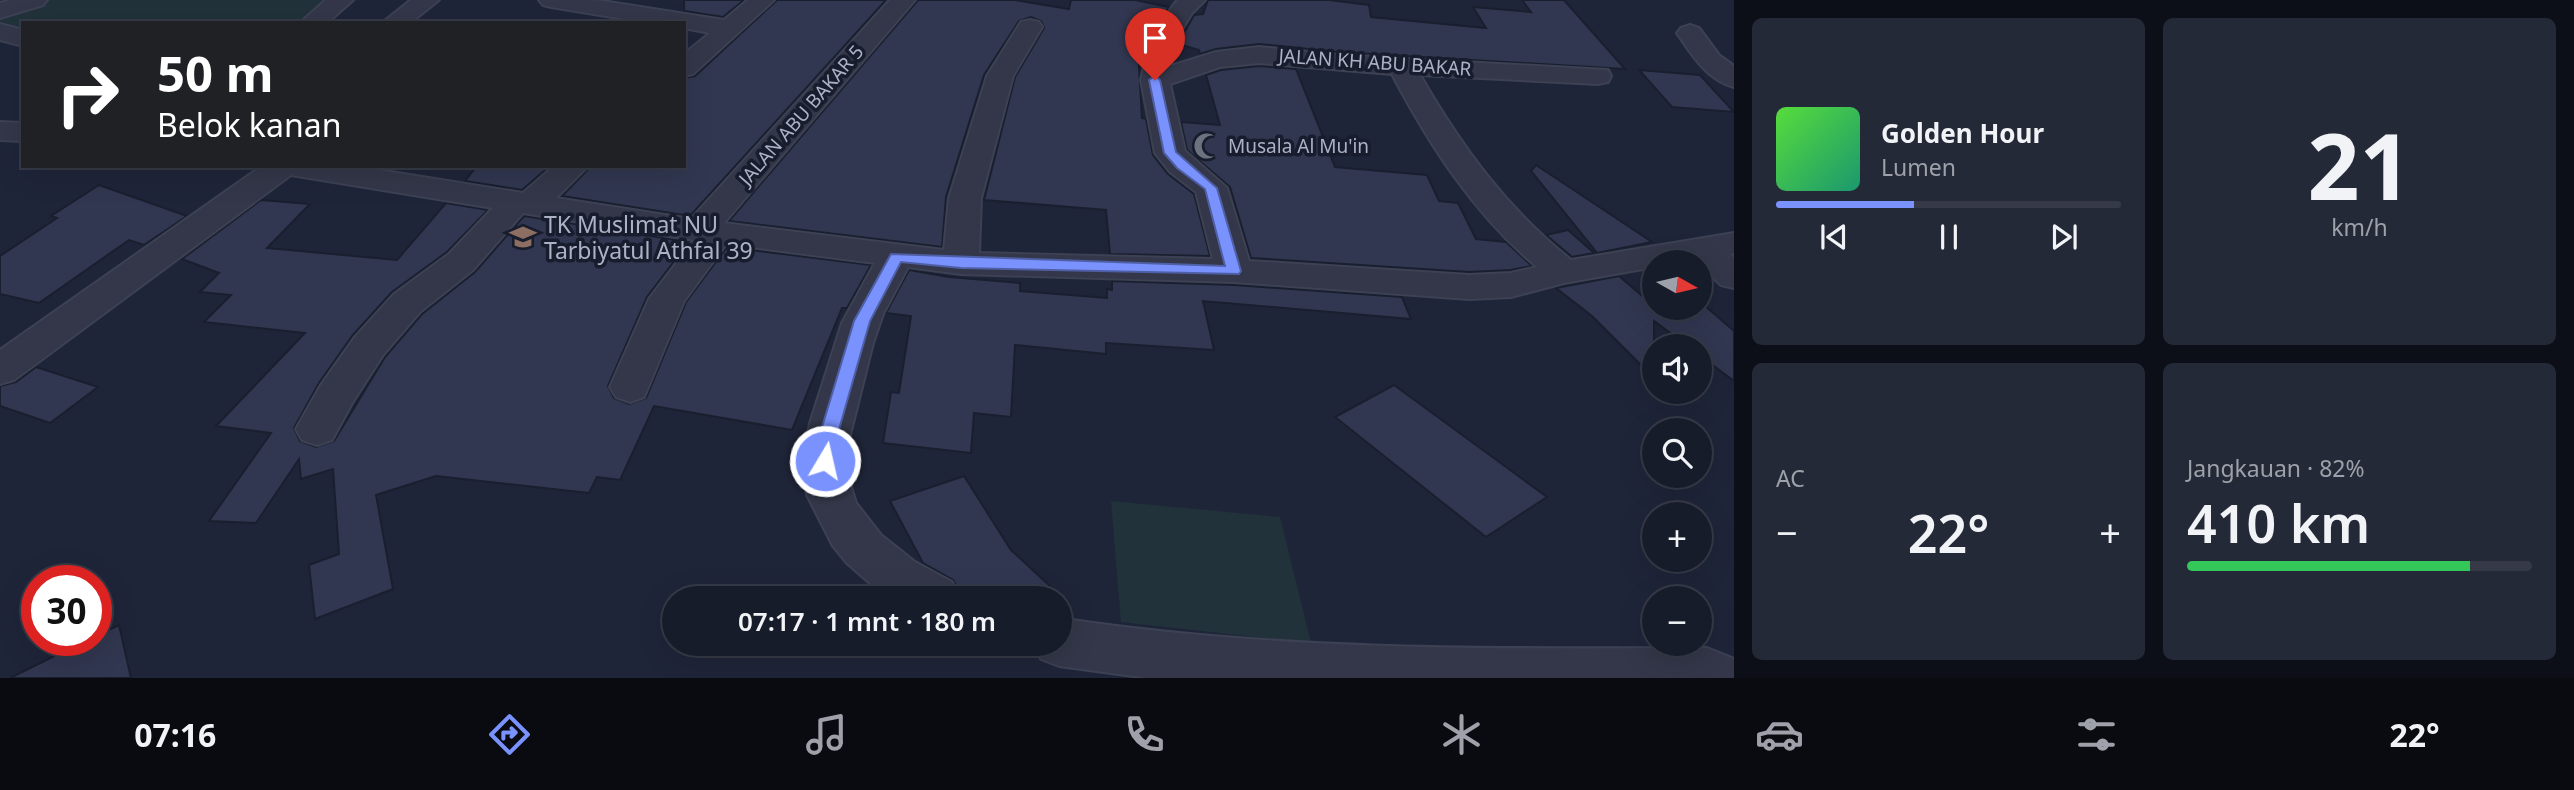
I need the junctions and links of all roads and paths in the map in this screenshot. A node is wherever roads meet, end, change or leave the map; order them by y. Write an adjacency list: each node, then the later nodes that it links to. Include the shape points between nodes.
1 (35, 0): 8 (street)
2 (341, 0): 10 (street)
3 (427, 0): 11 (street)
4 (551, 0): 9 (street)
5 (762, 0): 15 (street)
6 (903, 0): 32 (street, JALAN ABU BAKAR 5)
7 (1192, 0): 23 (street, via 1163,39)
8 (0, 10)
9 (580, 15): 12 (street)
10 (315, 21)
11 (397, 21)
12 (648, 21)
13 (686, 24): 15 (street)
14 (1030, 27): 35 (street, via 1000,76 965,198)
15 (727, 28): 19 (street)
16 (0, 32): 18 (street)
17 (1690, 33): 22 (street, via 1710,61)
18 (21, 37)
19 (686, 66)
20 (1401, 66): 21 (street, JALAN KH ABU BAKAR); 23 (street, JALAN KH ABU BAKAR, via 1259,55 1216,60); 37 (street, via 1475,187 1501,218)
21 (1598, 76)
22 (1734, 79)
23 (1155, 80): 36 (street, via 1170,153 1211,188)
24 (0, 131): 25 (street)
25 (21, 132)
26 (281, 168): 39 (street)
27 (306, 168): 30 (street)
28 (463, 168): 30 (street)
29 (570, 168): 31 (street)
30 (444, 192): 31 (street)
31 (522, 204): 32 (street); 41 (street, via 461,262 422,289 376,337)
32 (708, 232): 34 (street); 40 (street, JALAN ABU BAKAR 5, via 667,299)
33 (1718, 245): 37 (street); 38 (street)
34 (896, 257): 35 (street); 42 (street, via 862,321 850,355 825,447 825,475 836,509 863,549)
35 (961, 263): 36 (street)
36 (1234, 271): 37 (street, via 1469,287 1511,285)
37 (1563, 272)
38 (1734, 277)
39 (0, 370)
40 (630, 387)
41 (317, 429)
42 (907, 586)
43 (1072, 644): 44 (street, via 1126,654 1308,667 1515,674 1707,673)
44 (1719, 678)

